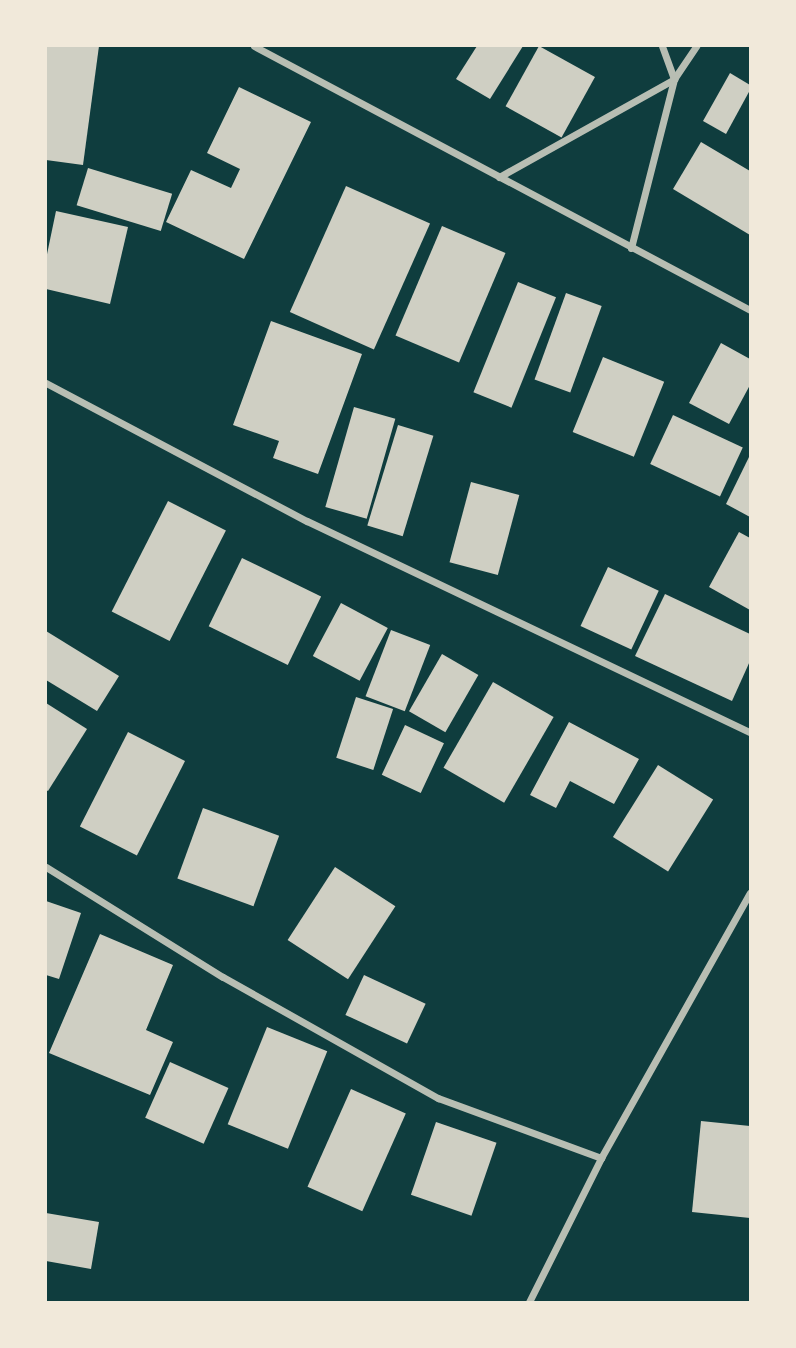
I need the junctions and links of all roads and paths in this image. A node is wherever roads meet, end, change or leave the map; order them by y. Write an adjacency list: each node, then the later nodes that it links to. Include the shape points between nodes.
1 (254, 46): 5 (street)
2 (662, 46): 4 (street)
3 (696, 46): 4 (street)
4 (674, 79): 5 (street); 6 (street)
5 (499, 177): 6 (street)
6 (631, 248): 7 (street)
7 (751, 310)
8 (46, 383): 9 (street, via 307,521)
9 (751, 733)
10 (46, 867): 12 (street, via 223,976 438,1098)
11 (751, 893): 12 (street)
12 (601, 1158): 13 (street)
13 (529, 1303)

